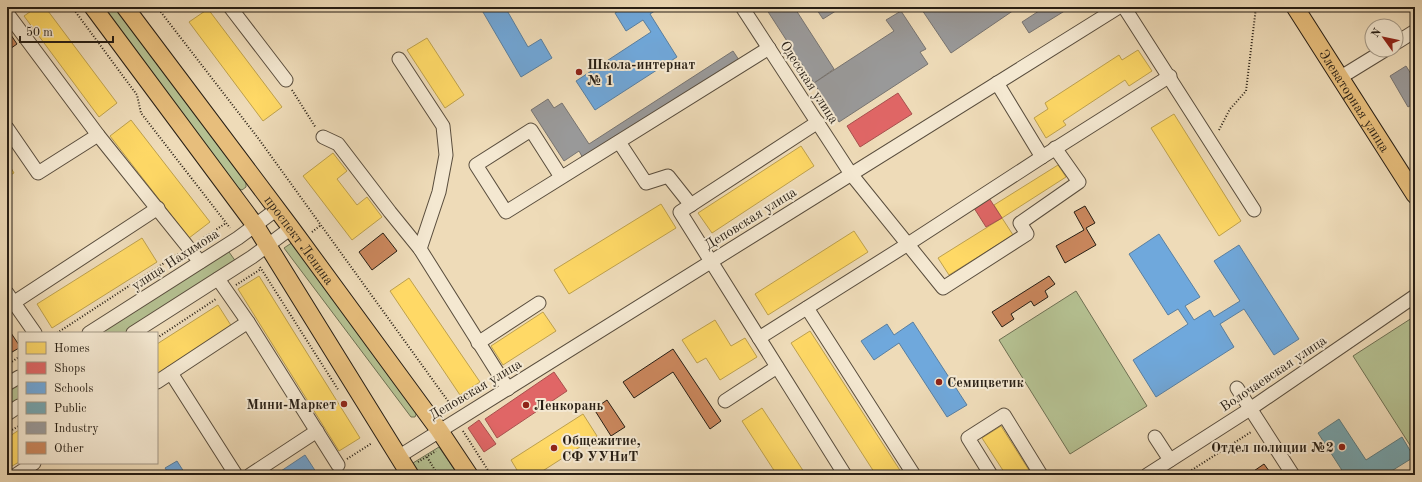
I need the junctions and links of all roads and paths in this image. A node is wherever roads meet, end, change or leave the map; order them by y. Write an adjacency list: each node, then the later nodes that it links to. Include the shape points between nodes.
1 (72, 7): 38 (path, via 136,95 142,113)
2 (93, 7): 39 (main road, проспект Ленина)
3 (125, 7): 36 (main road, проспект Ленина)
4 (157, 7): 12 (path)
5 (166, 7): 12 (path)
6 (230, 7): 21 (street)
7 (742, 7): 16 (street, Одесская улица)
8 (1119, 7): 22 (street, Деповская улица)
9 (1124, 7): 19 (street)
10 (1256, 7): 28 (path, via 1246,91 1230,108)
11 (1297, 8): 20 (main road, Элеваторная улица)
12 (160, 11): 78 (path, via 258,138 452,405)
13 (7, 13): 25 (street)
14 (1415, 31): 15 (street)
15 (1404, 38)
16 (769, 48): 23 (street, Одесская улица); 27 (street)
17 (1372, 58): 20 (street)
18 (399, 59): 45 (street, via 444,126 446,155 439,192)
19 (1170, 76): 28 (street); 29 (street)
20 (1341, 77): 33 (main road, Элеваторная улица)
21 (286, 80): 26 (path)
22 (997, 83): 30 (street); 31 (street, Деповская улица)
23 (818, 122): 31 (street, Одесская улица); 34 (street)
24 (7, 128): 25 (street, via 38,173)
25 (98, 135): 35 (street)
26 (322, 137): 45 (street, via 338,144)
27 (619, 142): 32 (street); 34 (street, via 646,184 668,176)
28 (1212, 144): 37 (street)
29 (1055, 148): 30 (street); 42 (street, Одесская улица, via 1079,182 1020,223 1027,234 1021,238 943,288)
30 (1042, 157): 42 (street)
31 (852, 174): 42 (street, Одесская улица); 47 (street, Деповская улица)
32 (561, 177): 32 (street, via 506,212 476,166 531,130)
33 (1415, 195)
34 (690, 205): 47 (street, via 680,212)
35 (158, 208): 44 (street); 53 (street)
36 (277, 209): 39 (street, улица Нахимова); 40 (main road, проспект Ленина)
37 (1254, 210)
38 (226, 223): 41 (path); 44 (path)
39 (255, 225): 43 (main road, проспект Ленина); 46 (street, улица Нахимова)
40 (292, 228): 43 (street); 81 (main road, проспект Ленина)
41 (234, 233)
42 (908, 244): 55 (street)
43 (268, 245): 50 (street); 87 (main road, проспект Ленина)
44 (189, 247): 46 (street); 58 (path)
45 (420, 248): 63 (street)
46 (200, 262): 59 (street, улица Нахимова)
47 (710, 262): 62 (street); 71 (street, Деповская улица)
48 (258, 265): 49 (path)
49 (261, 269): 51 (path); 73 (path)
50 (218, 279): 51 (street); 60 (street)
51 (227, 292): 56 (street); 61 (path)
52 (1415, 296): 76 (street, Волочаевская улица)
53 (9, 301): 57 (street)
54 (539, 303): 63 (street)
55 (807, 308): 62 (street); 101 (street)
56 (248, 322): 67 (street); 82 (street)
57 (34, 332)
58 (59, 332)
59 (91, 332)
60 (136, 332)
61 (158, 337)
62 (759, 338): 66 (street)
63 (478, 343): 71 (street)
64 (18, 358): 65 (path)
65 (7, 365)
66 (777, 368): 74 (street); 100 (street)
67 (171, 373): 69 (street); 95 (street)
68 (18, 378): 70 (street)
69 (158, 381)
70 (7, 384)
71 (508, 388): 78 (street, Деповская улица)
72 (1237, 388): 76 (street)
73 (343, 396)
74 (726, 401)
75 (18, 407): 77 (street)
76 (1250, 409): 79 (street); 89 (street, Волочаевская улица)
77 (7, 414)
78 (458, 419): 81 (street, Деповская улица); 99 (path)
79 (1261, 426): 104 (path); 105 (street)
80 (18, 427): 83 (path)
81 (440, 430): 87 (street, Деповская улица); 98 (main road, проспект Ленина)
82 (317, 432): 91 (street); 96 (street)
83 (7, 433)
84 (368, 436): 91 (path, via 372,443)
85 (1155, 437): 89 (street)
86 (438, 450): 88 (path)
87 (398, 457): 92 (main road, проспект Ленина)
88 (427, 457): 92 (path); 97 (path)
89 (1170, 460): 93 (street, Волочаевская улица)
90 (32, 464): 94 (street)
91 (338, 465)
92 (412, 470)
93 (1151, 474)
94 (16, 475)
95 (236, 475)
96 (250, 475)
97 (438, 475)
98 (469, 475)
99 (491, 475)
100 (845, 475)
101 (914, 475)
102 (991, 475): 103 (street, via 968,438 1004,415)
103 (1042, 475)
104 (1184, 475)
105 (1293, 475)

